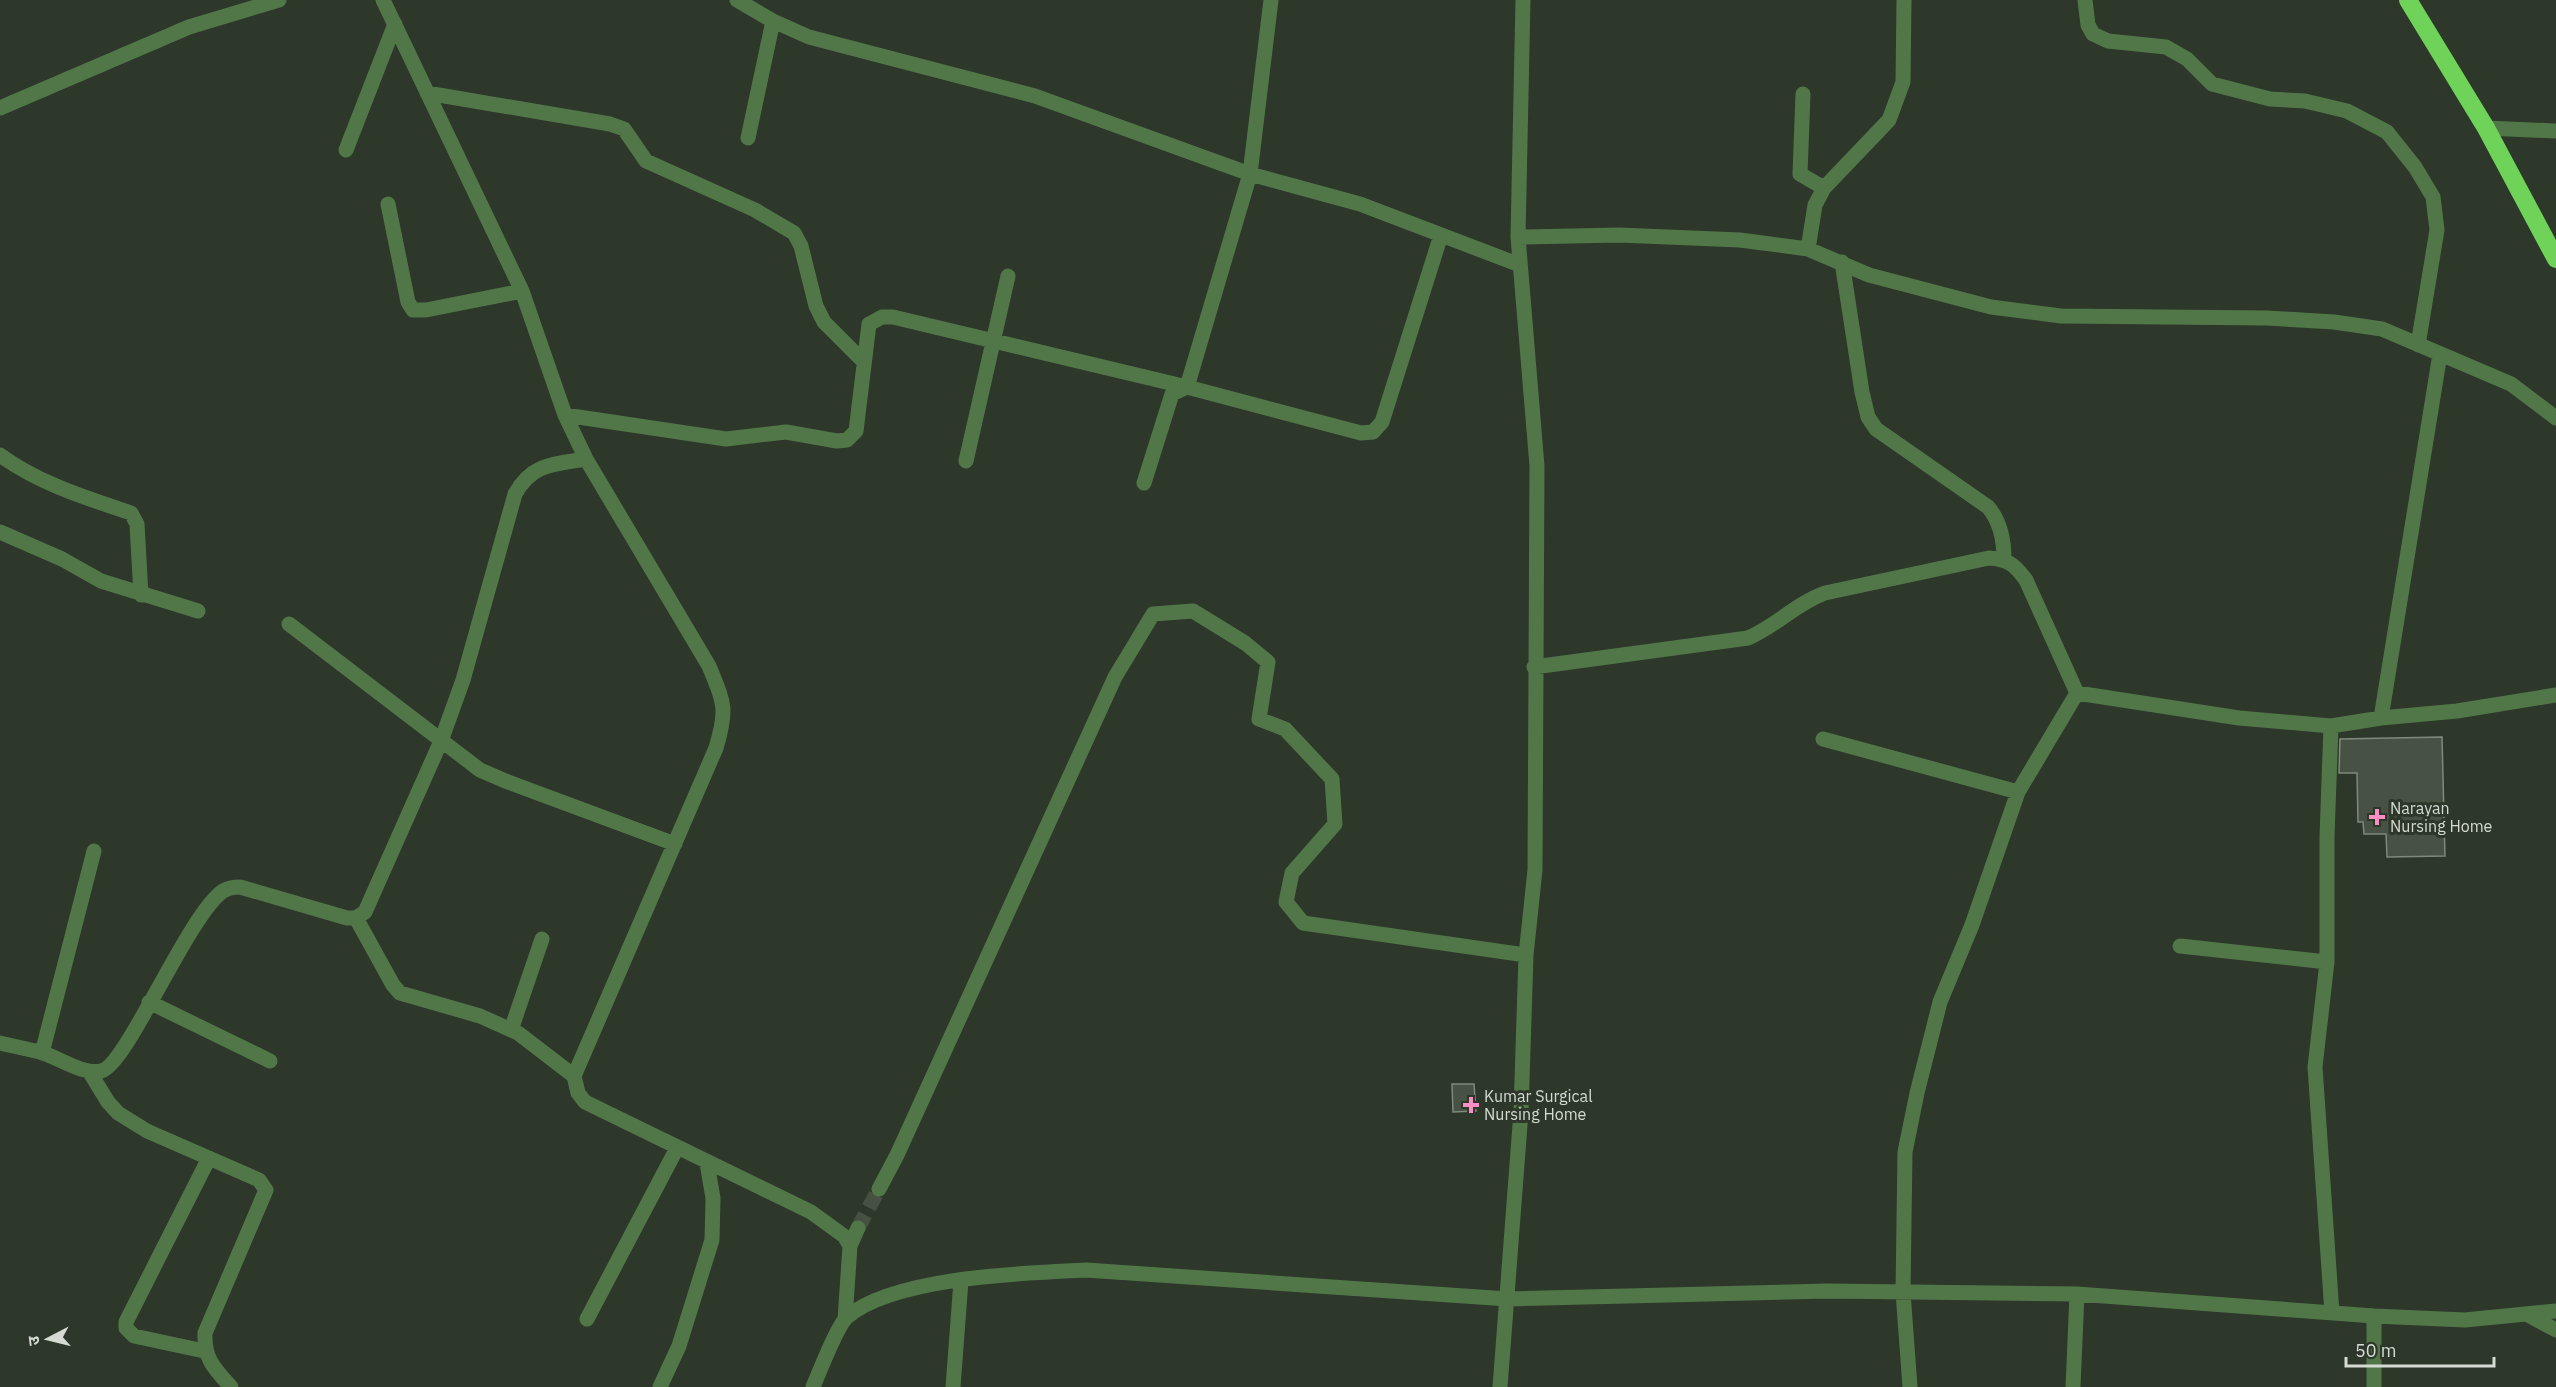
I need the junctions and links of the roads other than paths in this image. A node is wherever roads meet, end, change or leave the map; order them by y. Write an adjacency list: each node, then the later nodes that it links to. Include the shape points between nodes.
1 (279, 0): 13 (street, via 189,27)
2 (383, 0): 10 (street)
3 (737, 0): 9 (street)
4 (1271, 0): 18 (street)
5 (1523, 0): 22 (street)
6 (1904, 0): 19 (street, via 1903,82 1889,120)
7 (2085, 0): 30 (street, via 2088,25 2093,33 2108,41 2166,47 2187,59 2212,84 2270,99 2305,101 2347,111 2387,132 2433,198 2437,230)
8 (2408, 0): 14 (highway)
9 (773, 21): 16 (street); 18 (street, via 809,37 1035,96)
10 (395, 24): 11 (street); 17 (street)
11 (427, 93): 28 (street); 32 (street, via 624,129 646,160 755,210 794,233 824,322)
12 (1803, 94): 19 (street, via 1800,174)
13 (0, 108)
14 (2486, 128): 15 (street); 24 (highway)
15 (2556, 131)
16 (748, 138)
17 (346, 150)
18 (1250, 174): 21 (street, via 1360,204); 33 (street)
19 (1824, 188): 23 (street, via 1815,206)
20 (388, 204): 28 (street, via 408,302 413,310)
21 (1441, 235): 26 (street); 33 (street, via 1382,422 1373,432 1360,433)
22 (1518, 237): 23 (street, via 1619,235 1740,240); 26 (street)
23 (1808, 249): 25 (street)
24 (2556, 259)
25 (1842, 262): 30 (street, via 1869,275 1990,307 2061,316 2334,322 2382,329); 41 (street, via 1868,417 1876,429 1988,507 2004,541)
26 (1520, 266): 45 (street, via 1537,466)
27 (1008, 276): 29 (street)
28 (522, 291): 34 (street)
29 (993, 341): 32 (street, via 882,317 869,324); 33 (street); 38 (street)
30 (2418, 345): 31 (street)
31 (2440, 354): 35 (street, via 2511,384); 48 (street)
32 (864, 362): 34 (street, via 856,431 847,440 786,432 726,439)
33 (1187, 387): 39 (street, via 1172,394)
34 (565, 415): 37 (street)
35 (2556, 418)
36 (0, 454): 42 (street, via 78,495 131,513 137,524)
37 (586, 459): 51 (street, via 533,471 515,494 463,680); 53 (street, via 709,666 724,702 716,748)
38 (966, 461)
39 (1144, 483)
40 (0, 532): 42 (street, via 101,581)
41 (2004, 559): 45 (street, via 1989,558 1826,593 1810,598 1766,630 1748,638); 46 (street, via 2017,566 2026,580)
42 (141, 595): 43 (street)
43 (198, 611)
44 (289, 624): 51 (street)
45 (1534, 667): 58 (street, via 1535,870)
46 (2076, 693): 49 (street, via 2239,718); 52 (street)
47 (2556, 696): 48 (street)
48 (2381, 718): 49 (street)
49 (2331, 726): 59 (street)
50 (1823, 739): 52 (street)
51 (441, 741): 53 (street, via 480,770); 55 (street, via 365,912)
52 (2018, 792): 74 (street, via 1972,925 1940,1002 1917,1093 1905,1152)
53 (675, 844): 66 (street)
54 (94, 851): 63 (street)
55 (356, 918): 60 (street, via 240,887 222,892 203,915); 61 (street, via 400,993 480,1016)
56 (542, 939): 61 (street)
57 (2180, 946): 59 (street)
58 (1526, 955): 70 (street, via 1303,922 1286,902 1292,873 1335,824 1332,779 1285,729 1259,719 1268,662 1194,611 1153,614 1115,677); 76 (street, via 1521,1112)
59 (2327, 962): 78 (street, via 2315,1067)
60 (149, 1002): 64 (street); 65 (street, via 110,1068)
61 (511, 1030): 66 (street)
62 (0, 1043): 63 (street)
63 (42, 1053): 65 (street)
64 (270, 1061)
65 (89, 1071): 68 (street, via 118,1113 147,1131)
66 (574, 1076): 67 (street, via 585,1102)
67 (676, 1148): 69 (street); 81 (street)
68 (209, 1158): 84 (street, via 259,1180 266,1190 210,1317); 84 (street, via 126,1322 134,1336)
69 (707, 1162): 72 (street, via 811,1212 844,1236); 86 (street, via 713,1198 712,1240 679,1346)
70 (879, 1189)
71 (858, 1228): 72 (street)
72 (850, 1246): 82 (street)
73 (961, 1281): 76 (street, via 1086,1270); 82 (street, via 913,1287 868,1303); 88 (street)
74 (1903, 1292): 75 (street); 76 (street); 90 (street)
75 (2077, 1293): 78 (street); 91 (street)
76 (1508, 1299): 89 (street)
77 (2556, 1311): 79 (street)
78 (2332, 1313): 80 (street)
79 (2528, 1315): 80 (street, via 2465,1320); 83 (street)
80 (2373, 1316): 92 (street)
81 (587, 1319)
82 (845, 1319): 87 (street)
83 (2556, 1330)
84 (204, 1351): 85 (street)
85 (231, 1387)
86 (660, 1387)
87 (813, 1387)
88 (953, 1387)
89 (1500, 1387)
90 (1910, 1387)
91 (2073, 1387)
92 (2374, 1387)

